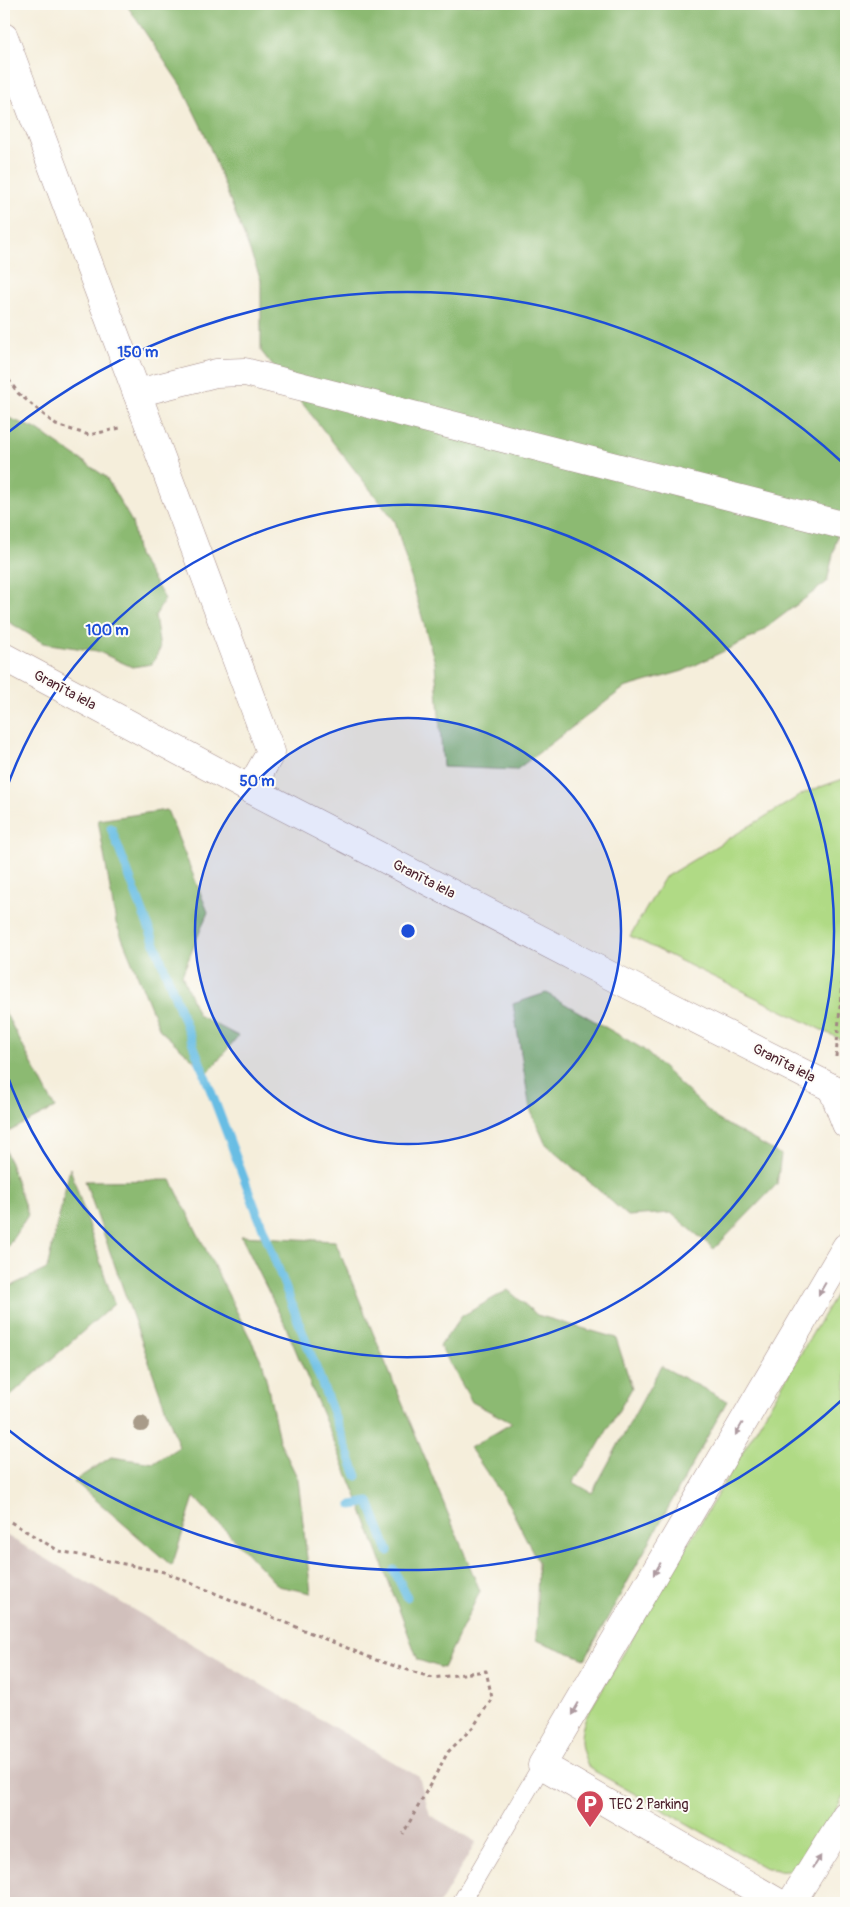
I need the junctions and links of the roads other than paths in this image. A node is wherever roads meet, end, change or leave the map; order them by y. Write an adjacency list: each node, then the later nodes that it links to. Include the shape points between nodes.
1 (4, 37): 2 (street)
2 (137, 393): 3 (street, via 216,373 245,372); 5 (street, via 271,752)
3 (846, 526)
4 (4, 657): 5 (street, Granīta iela)
5 (250, 788): 6 (street, Granīta iela)
6 (839, 1092): 7 (street)
7 (846, 1124)
8 (846, 1247): 9 (street, one-way to 9)
9 (542, 1765): 11 (lane); 12 (street)
10 (846, 1815): 13 (street, one-way to 10)
11 (461, 1903)
12 (779, 1903)
13 (791, 1903)

